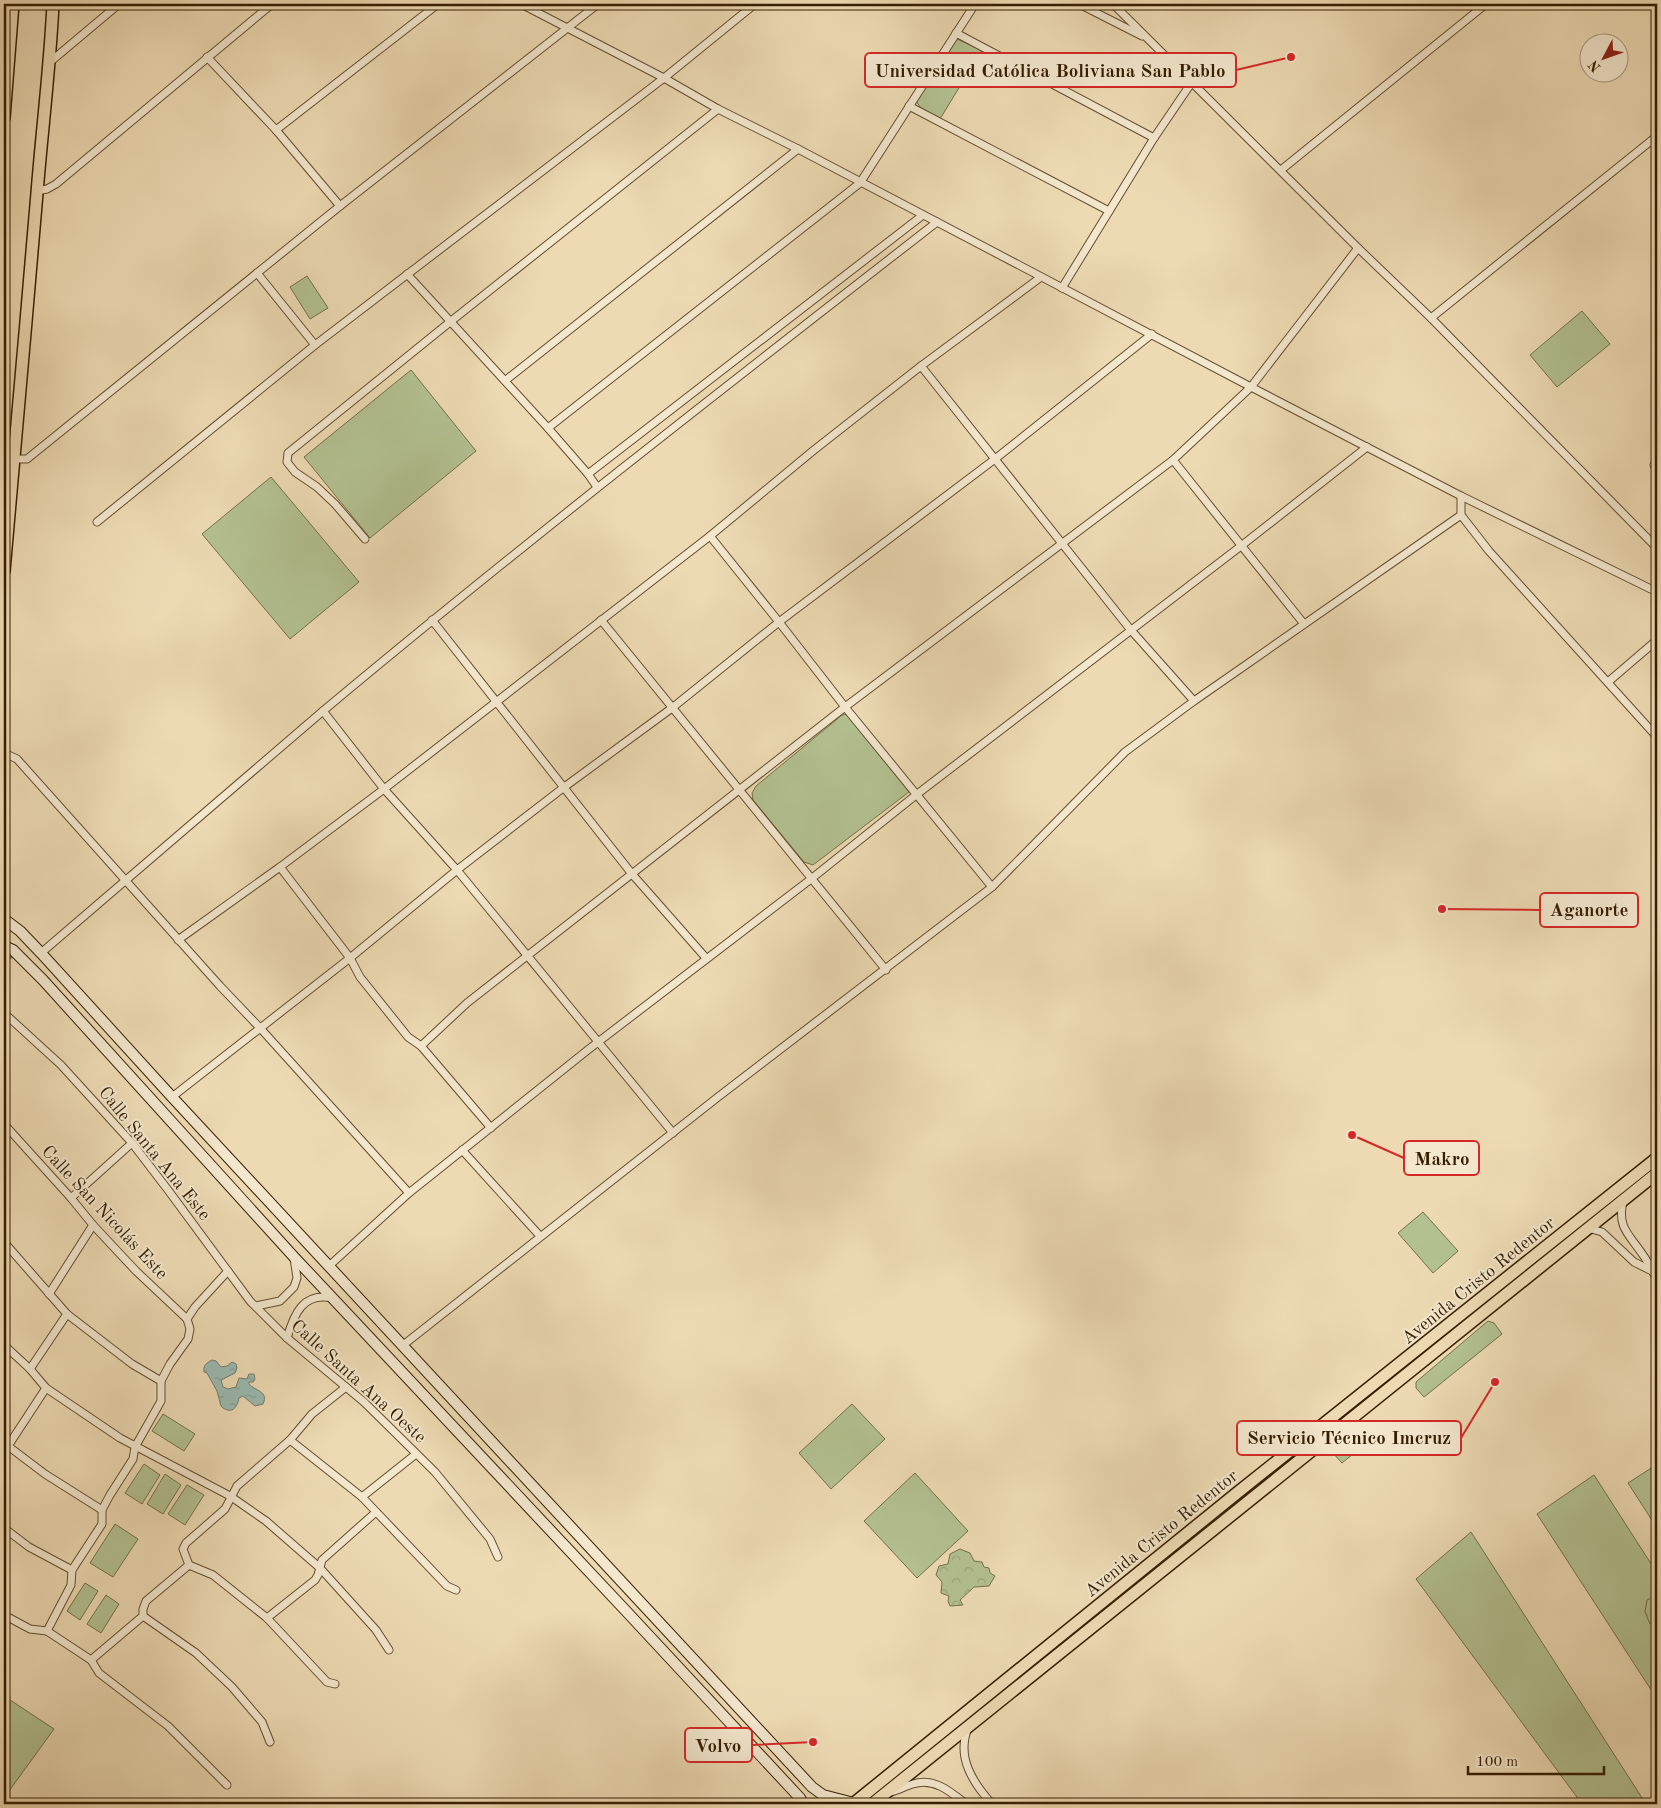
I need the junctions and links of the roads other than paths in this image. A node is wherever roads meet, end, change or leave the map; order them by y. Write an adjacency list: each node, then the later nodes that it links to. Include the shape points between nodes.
1 (13, 4): 22 (main road)
2 (53, 4): 17 (main road)
3 (119, 4): 17 (street)
4 (272, 4): 16 (street)
5 (438, 4): 23 (street)
6 (521, 4): 13 (street)
7 (598, 4): 13 (street)
8 (756, 4): 18 (street)
9 (975, 4): 14 (street)
10 (1079, 4): 15 (street)
11 (1113, 4): 15 (street)
12 (1486, 4): 27 (street)
13 (567, 28): 18 (street); 30 (street)
14 (956, 33): 20 (street); 25 (street)
15 (1149, 39): 19 (street)
16 (207, 57): 23 (street); 29 (street, via 56,184)
17 (50, 62): 29 (main road)
18 (664, 78): 21 (street); 36 (street)
19 (1192, 82): 25 (street); 27 (street)
20 (909, 106): 28 (street); 31 (street)
21 (718, 109): 26 (street); 40 (street)
22 (4, 118)
23 (276, 130): 30 (street)
24 (1657, 136): 39 (street)
25 (1154, 138): 31 (street)
26 (798, 149): 28 (street); 44 (street)
27 (1281, 170): 34 (street)
28 (860, 183): 32 (street); 46 (street)
29 (37, 191): 48 (main road)
30 (340, 206): 35 (street)
31 (1109, 211): 38 (street)
32 (923, 214): 33 (street); 51 (street)
33 (937, 222): 37 (street); 52 (street)
34 (1358, 248): 39 (street); 45 (street)
35 (257, 273): 42 (street); 48 (street, via 27,459)
36 (407, 274): 40 (street); 42 (street)
37 (1041, 277): 38 (street); 43 (street)
38 (1062, 288): 41 (street)
39 (1431, 318): 60 (street)
40 (450, 322): 44 (street); 57 (street, via 288,453 287,462 295,472 335,504)
41 (1152, 334): 45 (street); 49 (street)
42 (315, 344): 55 (street)
43 (921, 366): 49 (street); 56 (street)
44 (506, 380): 46 (street)
45 (1251, 387): 47 (street); 50 (street)
46 (548, 428): 51 (street)
47 (1367, 447): 53 (street); 59 (street)
48 (14, 459): 61 (main road)
49 (995, 459): 58 (street); 65 (street)
50 (1173, 460): 58 (street); 59 (street)
51 (588, 474): 52 (street)
52 (597, 487): 63 (street)
53 (1462, 496): 54 (street); 62 (street)
54 (1462, 515): 66 (street); 69 (street, via 1489,551)
55 (97, 522)
56 (710, 536): 64 (street); 65 (street)
57 (365, 539)
58 (1063, 544): 67 (street); 72 (street)
59 (1240, 546): 66 (street); 67 (street)
60 (1657, 548)
61 (4, 571)
62 (1657, 592)
63 (432, 620): 70 (street); 74 (street)
64 (601, 620): 70 (street); 73 (street)
65 (779, 622): 72 (street); 73 (street)
66 (1304, 624): 71 (street)
67 (1130, 630): 71 (street); 80 (street)
68 (1657, 640): 69 (street)
69 (1608, 682): 75 (street)
70 (497, 702): 77 (street); 78 (street)
71 (1194, 702): 86 (street, via 1125,752)
72 (845, 707): 79 (street); 80 (street)
73 (672, 708): 77 (street); 79 (street)
74 (322, 711): 78 (street); 85 (street)
75 (1657, 737)
76 (4, 753): 85 (street, via 17,759)
77 (563, 788): 82 (street); 83 (street)
78 (384, 789): 81 (street); 82 (street)
79 (740, 790): 83 (street); 84 (street)
80 (916, 795): 84 (street); 86 (street)
81 (280, 868): 88 (street); 92 (street)
82 (457, 870): 91 (street); 92 (street)
83 (632, 874): 91 (street); 93 (street)
84 (810, 879): 93 (street); 94 (street)
85 (125, 880): 88 (street); 90 (street)
86 (992, 887): 94 (street)
87 (4, 919): 90 (main road)
88 (178, 940): 96 (street)
89 (4, 946): 111 (main road, via 43,980)
90 (41, 953): 99 (main road)
91 (527, 955): 97 (street); 98 (street, via 467,1003)
92 (350, 958): 96 (street); 98 (street, via 360,977 408,1037)
93 (706, 958): 97 (street)
94 (886, 970): 102 (street)
95 (4, 1013): 103 (street, Calle Santa Ana Este, via 62,1065)
96 (261, 1029): 99 (street); 107 (street)
97 (597, 1042): 101 (street); 102 (street)
98 (421, 1046): 101 (street)
99 (172, 1097): 110 (main road)
100 (4, 1124): 108 (street, Calle San Nicolás Este)
101 (491, 1128): 104 (street)
102 (673, 1133): 114 (street)
103 (132, 1144): 108 (street); 119 (street, Calle Santa Ana Este)
104 (462, 1150): 107 (street); 114 (street)
105 (1657, 1158): 165 (main road, Avenida Cristo Redentor)
106 (1657, 1173): 109 (main road, Avenida Cristo Redentor)
107 (409, 1193): 117 (street)
108 (71, 1198): 112 (street, Calle San Nicolás Este)
109 (1624, 1200): 113 (main road, Avenida Cristo Redentor); 118 (street, via 1620,1217 1622,1225)
110 (268, 1201): 111 (main road); 117 (main road)
111 (254, 1212): 116 (main road)
112 (93, 1225): 121 (street); 125 (street, Calle San Nicolás Este)
113 (1587, 1228): 118 (street, via 1602,1232 1634,1262); 159 (main road, Avenida Cristo Redentor)
114 (540, 1236): 130 (street)
115 (4, 1242): 121 (street)
116 (294, 1257): 122 (main road); 123 (street, via 297,1278 294,1287 280,1301)
117 (329, 1266): 127 (main road)
118 (1651, 1270): 120 (street)
119 (228, 1271): 123 (street, Calle Santa Ana Este); 125 (street, via 194,1307)
120 (1657, 1280)
121 (49, 1294): 124 (street)
122 (332, 1298): 128 (street, via 321,1296 302,1305 292,1320); 131 (main road)
123 (256, 1306): 126 (street, Calle Santa Ana Este)
124 (67, 1314): 132 (street); 133 (street, via 132,1364)
125 (188, 1319): 133 (street, via 188,1339)
126 (272, 1322): 128 (street, Calle Santa Ana Oeste)
127 (392, 1335): 130 (main road); 131 (main road)
128 (287, 1338): 134 (street, Calle Santa Ana Oeste)
129 (4, 1345): 132 (street)
130 (402, 1346): 145 (main road)
131 (378, 1347): 146 (main road)
132 (30, 1369): 135 (street)
133 (161, 1381): 138 (street, via 161,1401)
134 (346, 1387): 136 (street, via 312,1414); 139 (street, Calle Santa Ana Oeste)
135 (46, 1388): 137 (street); 138 (street)
136 (290, 1440): 140 (street, via 236,1486); 141 (street)
137 (6, 1445): 142 (street)
138 (135, 1447): 140 (street); 142 (street, via 133,1459)
139 (416, 1454): 141 (street); 147 (street, Calle Santa Ana Oeste, via 435,1472 490,1539)
140 (230, 1496): 148 (street, via 225,1509 186,1543 183,1549); 149 (street, via 266,1521)
141 (362, 1497): 143 (street)
142 (102, 1510): 150 (street, via 100,1528)
143 (376, 1512): 149 (street, via 322,1560); 151 (street, via 447,1586)
144 (4, 1528): 150 (street, via 29,1547)
145 (574, 1532): 146 (main road); 162 (main road)
146 (563, 1544): 164 (main road)
147 (498, 1557)
148 (189, 1565): 153 (street, via 146,1601); 154 (street, via 213,1575)
149 (320, 1568): 154 (street, via 315,1580); 156 (street, via 376,1630)
150 (72, 1570): 155 (street, via 72,1585)
151 (456, 1590)
152 (4, 1615): 155 (street, via 30,1629)
153 (143, 1616): 157 (street); 160 (street, via 196,1653 232,1687 262,1722)
154 (267, 1618): 158 (street, via 326,1682)
155 (46, 1631): 157 (street)
156 (389, 1650)
157 (91, 1660): 161 (street, via 99,1674 168,1726)
158 (335, 1684)
159 (970, 1725): 163 (main road, Avenida Cristo Redentor); 168 (street, via 964,1747 968,1770 978,1789)
160 (270, 1742)
161 (226, 1785)
162 (812, 1787): 164 (main road); 165 (main road)
163 (886, 1794): 166 (main road, Avenida Cristo Redentor); 167 (street, via 915,1783 929,1783 952,1792)
164 (802, 1801)
165 (853, 1804)
166 (872, 1804)
167 (966, 1804)
168 (992, 1804)

